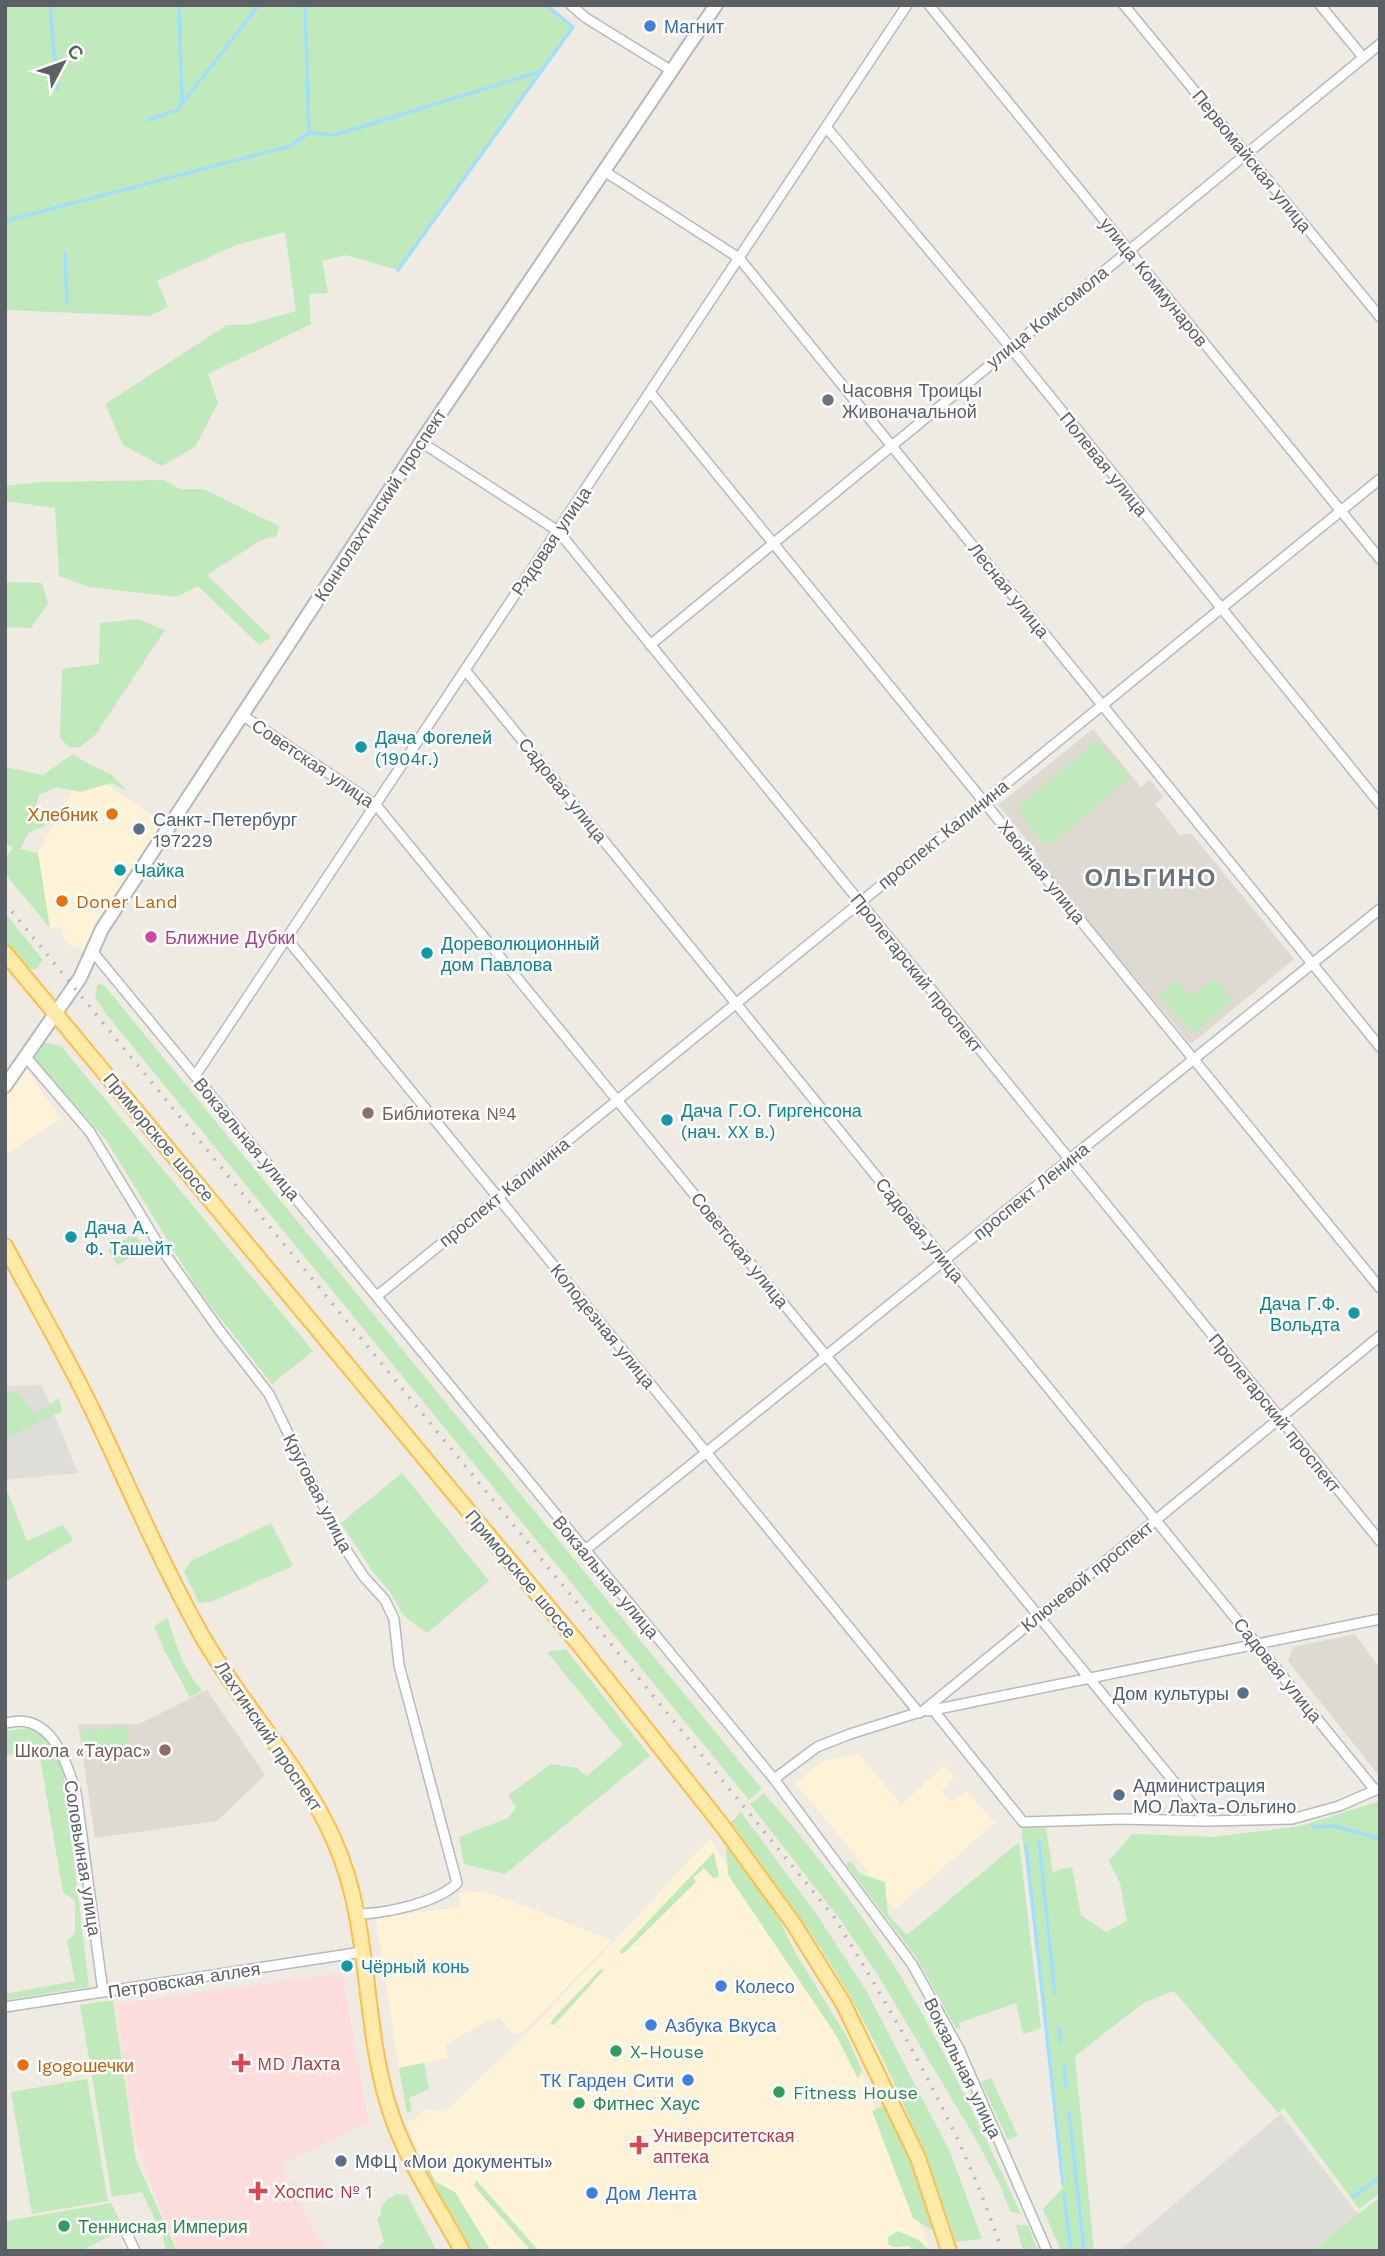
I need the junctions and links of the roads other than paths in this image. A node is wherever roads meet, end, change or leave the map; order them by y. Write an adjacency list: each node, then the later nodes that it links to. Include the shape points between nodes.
1 (571, 5): 9 (street)
2 (716, 5): 9 (main road, Коннолахтинский проспект)
3 (907, 5): 10 (street, Рядовая улица)
4 (929, 5): 13 (street, улица Коммунаров)
5 (1124, 5): 11 (street, Первомайская улица)
6 (1320, 5): 8 (street)
7 (1380, 44): 8 (street, улица Комсомола)
8 (1363, 57): 11 (street, улица Комсомола)
9 (672, 71): 12 (main road, Коннолахтинский проспект)
10 (826, 127): 14 (street, Рядовая улица); 16 (street, Полевая улица)
11 (1246, 154): 13 (street, улица Комсомола); 15 (street, Первомайская улица)
12 (604, 171): 14 (street, Лесная улица); 18 (main road, Коннолахтинский проспект)
13 (1129, 251): 16 (street, улица Комсомола); 21 (street, улица Коммунаров)
14 (739, 258): 17 (street, Рядовая улица); 19 (street, Лесная улица)
15 (1380, 317)
16 (1011, 348): 19 (street, улица Комсомола); 25 (street, Полевая улица)
17 (650, 392): 22 (street, Рядовая улица); 23 (street, Хвойная улица)
18 (421, 442): 22 (street, Пролетарский проспект); 29 (main road, Коннолахтинский проспект)
19 (891, 446): 23 (street, улица Комсомола); 28 (street, Лесная улица)
20 (1380, 479): 21 (street, проспект Калинина)
21 (1340, 510): 24 (street, улица Коммунаров); 25 (street, проспект Калинина)
22 (558, 531): 26 (street, Пролетарский проспект); 27 (street, Рядовая улица)
23 (774, 543): 26 (street, улица Комсомола); 30 (street, Хвойная улица)
24 (1380, 559)
25 (1220, 609): 28 (street, проспект Калинина); 31 (street, Полевая улица)
26 (650, 645): 33 (street, Пролетарский проспект)
27 (465, 670): 32 (street, Рядовая улица); 39 (street, Садовая улица)
28 (1102, 705): 30 (street, проспект Калинина); 38 (street, Лесная улица)
29 (242, 715): 32 (street, Советская улица); 36 (main road, Коннолахтинский проспект)
30 (984, 801): 33 (street, проспект Калинина); 43 (street, Хвойная улица)
31 (1380, 804)
32 (376, 805): 35 (street, Рядовая улица); 46 (street, Советская улица)
33 (860, 902): 39 (street, проспект Калинина); 47 (street, Пролетарский проспект)
34 (1380, 909): 38 (street, проспект Ленина)
35 (287, 939): 44 (street, Рядовая улица); 48 (street, Колодезная улица)
36 (92, 951): 40 (main road, Коннолахтинский проспект); 44 (street, Вокзальная улица)
37 (5, 953): 40 (main road, Приморское шоссе)
38 (1312, 964): 41 (street, Лесная улица); 43 (street, проспект Ленина)
39 (736, 1003): 46 (street, проспект Калинина); 50 (street, Садовая улица)
40 (56, 1012): 42 (main road, Коннолахтинский проспект); 76 (main road, Приморское шоссе, via 600,1670 793,1923 843,2003 889,2095 918,2158)
41 (1380, 1047)
42 (26, 1057): 45 (main road, Коннолахтинский проспект); 69 (street, Круговая улица, via 90,1132 165,1254 268,1394 341,1542 394,1619 399,1665 457,1883 448,1892 391,1911)
43 (1194, 1059): 47 (street, проспект Ленина); 51 (street, Хвойная улица)
44 (195, 1076): 52 (street, Вокзальная улица)
45 (5, 1086)
46 (617, 1100): 48 (street, проспект Калинина); 54 (street, Советская улица)
47 (1069, 1160): 50 (street, проспект Ленина); 55 (street, Пролетарский проспект)
48 (498, 1197): 52 (street, проспект Калинина); 56 (street, Колодезная улица)
49 (5, 1246): 69 (main road, Лахтинский проспект, via 203,1636 319,1809 345,1868)
50 (945, 1260): 54 (street, проспект Ленина); 57 (street, Садовая улица)
51 (1380, 1287)
52 (377, 1296): 59 (street, Вокзальная улица)
53 (1380, 1336): 55 (street, Ключевой проспект)
54 (826, 1356): 56 (street, проспект Ленина); 60 (street, Советская улица)
55 (1280, 1418): 57 (street, Ключевой проспект); 58 (street, Пролетарский проспект)
56 (706, 1452): 59 (street, проспект Ленина); 64 (street, Колодезная улица)
57 (1156, 1520): 60 (street, Ключевой проспект); 62 (street, Садовая улица)
58 (1380, 1541)
59 (584, 1551): 66 (street, Вокзальная улица)
60 (1039, 1616): 63 (street, Советская улица); 64 (street, Ключевой проспект)
61 (1380, 1619): 62 (street)
62 (1257, 1645): 63 (street); 67 (street, Садовая улица)
63 (1089, 1678): 64 (street); 68 (street, Советская улица)
64 (926, 1710): 66 (street, Ключевой проспект, via 817,1747); 68 (street, Колодезная улица, via 1023,1822)
65 (5, 1723): 71 (street, Соловьиная улица, via 37,1724 51,1737 68,1767 76,1793)
66 (774, 1779): 77 (street, Вокзальная улица, via 912,1964 959,2049)
67 (1378, 1790): 68 (street, via 1292,1819)
68 (1206, 1821)
69 (356, 1914): 70 (main road, Лахтинский проспект)
70 (362, 1952): 71 (street, Петровская аллея); 75 (main road, Лахтинский проспект, via 390,2111 405,2148)
71 (103, 1992): 72 (street, Петровская аллея)
72 (5, 2007)
73 (127, 2234): 74 (street)
74 (135, 2251)
75 (462, 2251)
76 (949, 2251)
77 (1047, 2251)

